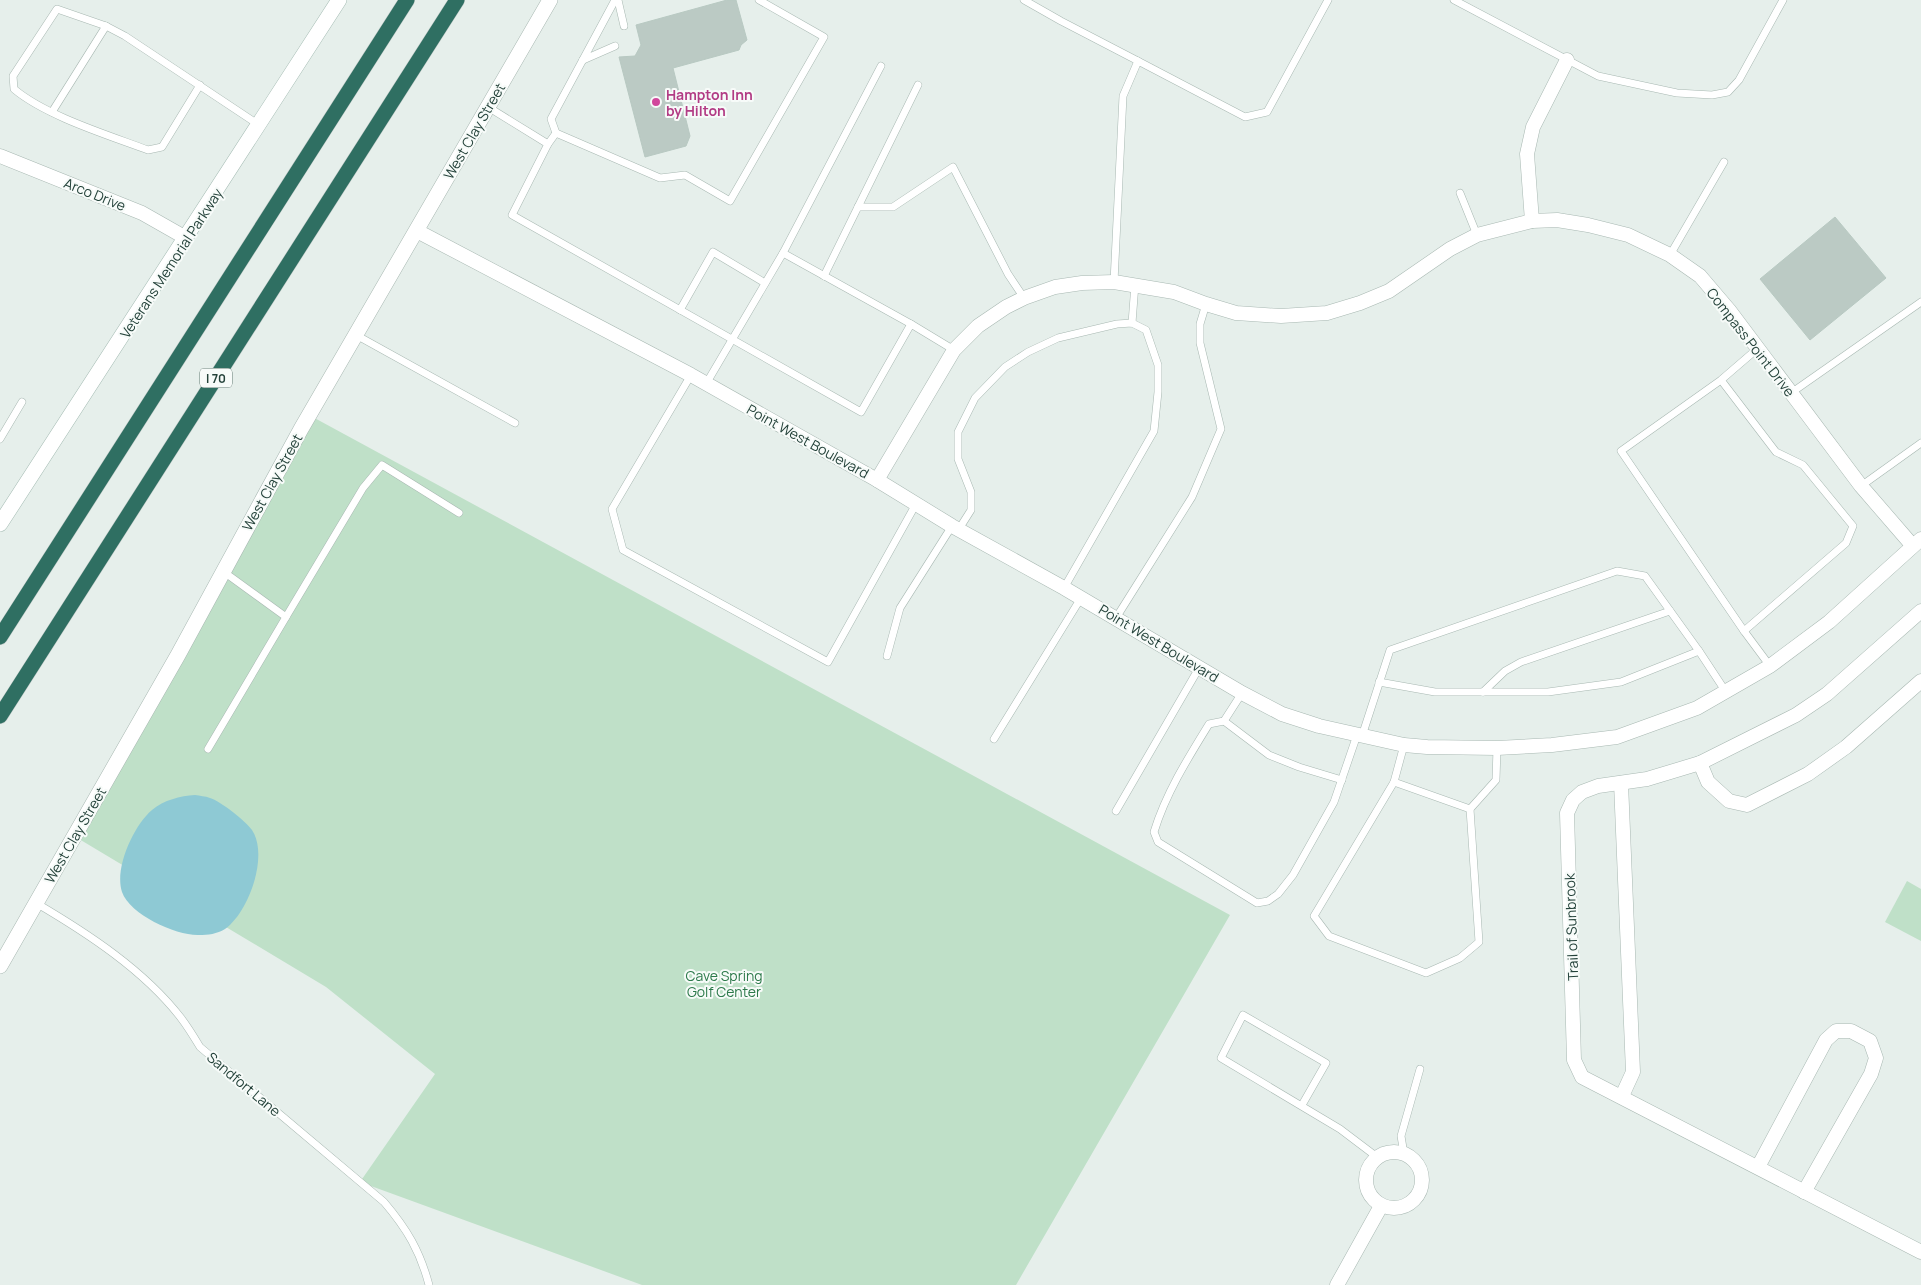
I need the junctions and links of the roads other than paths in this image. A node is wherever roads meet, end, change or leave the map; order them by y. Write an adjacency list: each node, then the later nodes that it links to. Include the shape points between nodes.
1 (339, 0): 22 (street, Veterans Memorial Parkway)
2 (407, 0): 72 (highway)
3 (457, 0): 82 (highway, I 70)
4 (550, 0): 20 (street, West Clay Street)
5 (617, 0): 12 (lane); 14 (lane)
6 (759, 0): 23 (lane, via 824,37 730,201 685,176 660,178)
7 (1024, 0): 16 (lane)
8 (1328, 0): 16 (lane, via 1267,112 1245,117)
9 (1454, 0): 15 (lane)
10 (1783, 0): 15 (lane, via 1739,80 1728,92 1712,95 1677,93 1598,76)
11 (106, 26): 18 (lane); 21 (lane); 21 (lane, via 57,9 13,76 14,90)
12 (624, 26)
13 (614, 46): 14 (lane)
14 (582, 60): 23 (lane, via 551,119)
15 (1567, 60): 29 (street, via 1533,127 1527,154)
16 (1138, 61): 36 (lane, via 1123,96)
17 (881, 66): 33 (lane)
18 (200, 85): 21 (lane, via 162,147 148,150); 22 (lane)
19 (918, 85): 28 (lane)
20 (488, 107): 24 (lane); 30 (street, West Clay Street)
21 (52, 112)
22 (259, 125): 32 (street, Veterans Memorial Parkway)
23 (556, 133): 24 (lane)
24 (548, 144): 42 (lane, via 512,215)
25 (0, 156): 32 (street, Arco Drive, via 142,213)
26 (1724, 162): 34 (lane)
27 (1460, 193): 31 (lane)
28 (858, 206): 35 (lane); 39 (lane, via 894,207 953,167 1008,274)
29 (1532, 221): 31 (street, Compass Point Drive); 34 (street, Compass Point Drive, via 1588,224 1628,234)
30 (417, 231): 45 (street, West Clay Street); 49 (street, Point West Boulevard)
31 (1477, 235): 41 (street, Compass Point Drive, via 1450,249 1389,291 1327,313 1245,314)
32 (186, 238): 61 (street, Veterans Memorial Parkway)
33 (783, 253): 35 (lane); 37 (lane)
34 (1670, 255): 47 (street, Compass Point Drive, via 1700,276)
35 (824, 276): 44 (lane)
36 (1114, 282): 38 (street, Compass Point Drive); 39 (street, Compass Point Drive, via 1055,287)
37 (765, 283): 42 (lane, via 713,252); 46 (lane)
38 (1135, 284): 41 (street, Compass Point Drive, via 1174,292); 43 (lane)
39 (1024, 298): 48 (street, Compass Point Drive, via 978,326)
40 (1921, 302): 52 (lane)
41 (1206, 304): 70 (lane, via 1200,324 1200,343 1221,429 1192,497)
42 (680, 310): 46 (lane)
43 (1132, 323): 62 (lane, via 1058,338 1036,348 1005,367 975,398 958,432 958,459 972,492 970,510); 65 (lane, via 1146,330 1158,365 1154,430)
44 (911, 324): 46 (lane, via 861,412); 48 (lane)
45 (356, 335): 54 (lane); 64 (street, West Clay Street)
46 (732, 339): 51 (lane)
47 (1757, 349): 50 (lane); 52 (street, Compass Point Drive)
48 (954, 350): 57 (street, Compass Point Drive)
49 (691, 375): 51 (street, Point West Boulevard); 59 (lane, via 612,509 623,550 828,662)
50 (1721, 380): 71 (lane, via 1621,451); 71 (lane, via 1776,452 1803,465 1853,526 1846,543)
51 (706, 384): 57 (street, Point West Boulevard)
52 (1791, 393): 58 (street, Compass Point Drive)
53 (22, 402): 55 (lane)
54 (515, 423)
55 (0, 439)
56 (1921, 443): 58 (lane)
57 (877, 480): 59 (street, Point West Boulevard)
58 (1861, 486): 63 (street, Compass Point Drive)
59 (916, 504): 62 (street, Point West Boulevard)
60 (459, 513): 69 (lane, via 382,465 363,488)
61 (3, 515)
62 (956, 528): 65 (street, Point West Boulevard); 74 (lane, via 900,608)
63 (1918, 545): 75 (street, Point West Boulevard, via 1829,622)
64 (223, 572): 69 (lane); 95 (street, West Clay Street)
65 (1064, 588): 66 (street, Point West Boulevard)
66 (1081, 598): 70 (street, Point West Boulevard); 85 (lane)
67 (1670, 611): 73 (lane); 78 (lane, via 1645,576 1617,571 1390,650); 79 (lane, via 1521,662 1505,671)
68 (1921, 611): 89 (street, Trail of Sunbrook, via 1804,710)
69 (286, 617): 88 (lane)
70 (1116, 618): 76 (street, Point West Boulevard)
71 (1744, 632): 75 (lane)
72 (0, 637)
73 (1699, 651): 79 (lane, via 1621,682 1548,692); 80 (lane)
74 (887, 656)
75 (1770, 666): 80 (street, Point West Boulevard)
76 (1200, 668): 81 (street, Point West Boulevard); 94 (lane)
77 (1921, 681): 89 (street, via 1846,747 1808,774 1747,804 1728,801 1708,782)
78 (1379, 682): 79 (lane, via 1435,692); 84 (lane)
79 (1483, 692)
80 (1726, 692): 87 (street, Point West Boulevard, via 1697,708 1617,737)
81 (1242, 693): 83 (lane); 84 (street, Point West Boulevard, via 1282,714)
82 (0, 716)
83 (1224, 721): 90 (lane, via 1269,755); 90 (lane, via 1209,724 1160,810 1154,832 1158,842 1257,903 1278,894 1293,875 1334,802)
84 (1360, 736): 86 (street, Point West Boulevard); 90 (lane)
85 (994, 739)
86 (1404, 745): 87 (street, Point West Boulevard); 91 (lane)
87 (1497, 748): 93 (lane, via 1496,780)
88 (208, 749)
89 (1700, 763): 92 (street, Trail of Sunbrook, via 1647,779)
90 (1342, 780)
91 (1394, 782): 93 (lane); 93 (lane, via 1314,916 1329,936 1426,973 1460,958 1479,942)
92 (1621, 783): 98 (street, via 1633,1072); 98 (street, Trail of Sunbrook, via 1582,792 1573,800 1567,813 1574,1060 1582,1077)
93 (1470, 809)
94 (1116, 811)
95 (36, 903): 96 (street, West Clay Street); 106 (lane, Sandfort Lane, via 83,930 136,973 181,1017 200,1047 384,1202 414,1244)
96 (0, 966)
97 (1420, 1069): 100 (lane, via 1401,1136)
98 (1622, 1096): 102 (street, Trail of Sunbrook)
99 (1302, 1105): 99 (lane, via 1221,1058 1243,1015 1326,1063); 101 (lane)
100 (1404, 1154): 101 (street, via 1385,1153); 104 (street, via 1412,1158 1422,1174 1420,1192 1408,1206 1399,1209)
101 (1377, 1158): 104 (street, via 1366,1173 1366,1183 1373,1200)
102 (1758, 1168): 103 (street, Trail of Sunbrook); 103 (street, via 1826,1040 1836,1031 1851,1031 1864,1037 1870,1041 1876,1058 1871,1074)
103 (1804, 1192): 105 (street, Trail of Sunbrook)
104 (1381, 1206): 107 (street)
105 (1921, 1252)
106 (430, 1285)
107 (1337, 1285)

